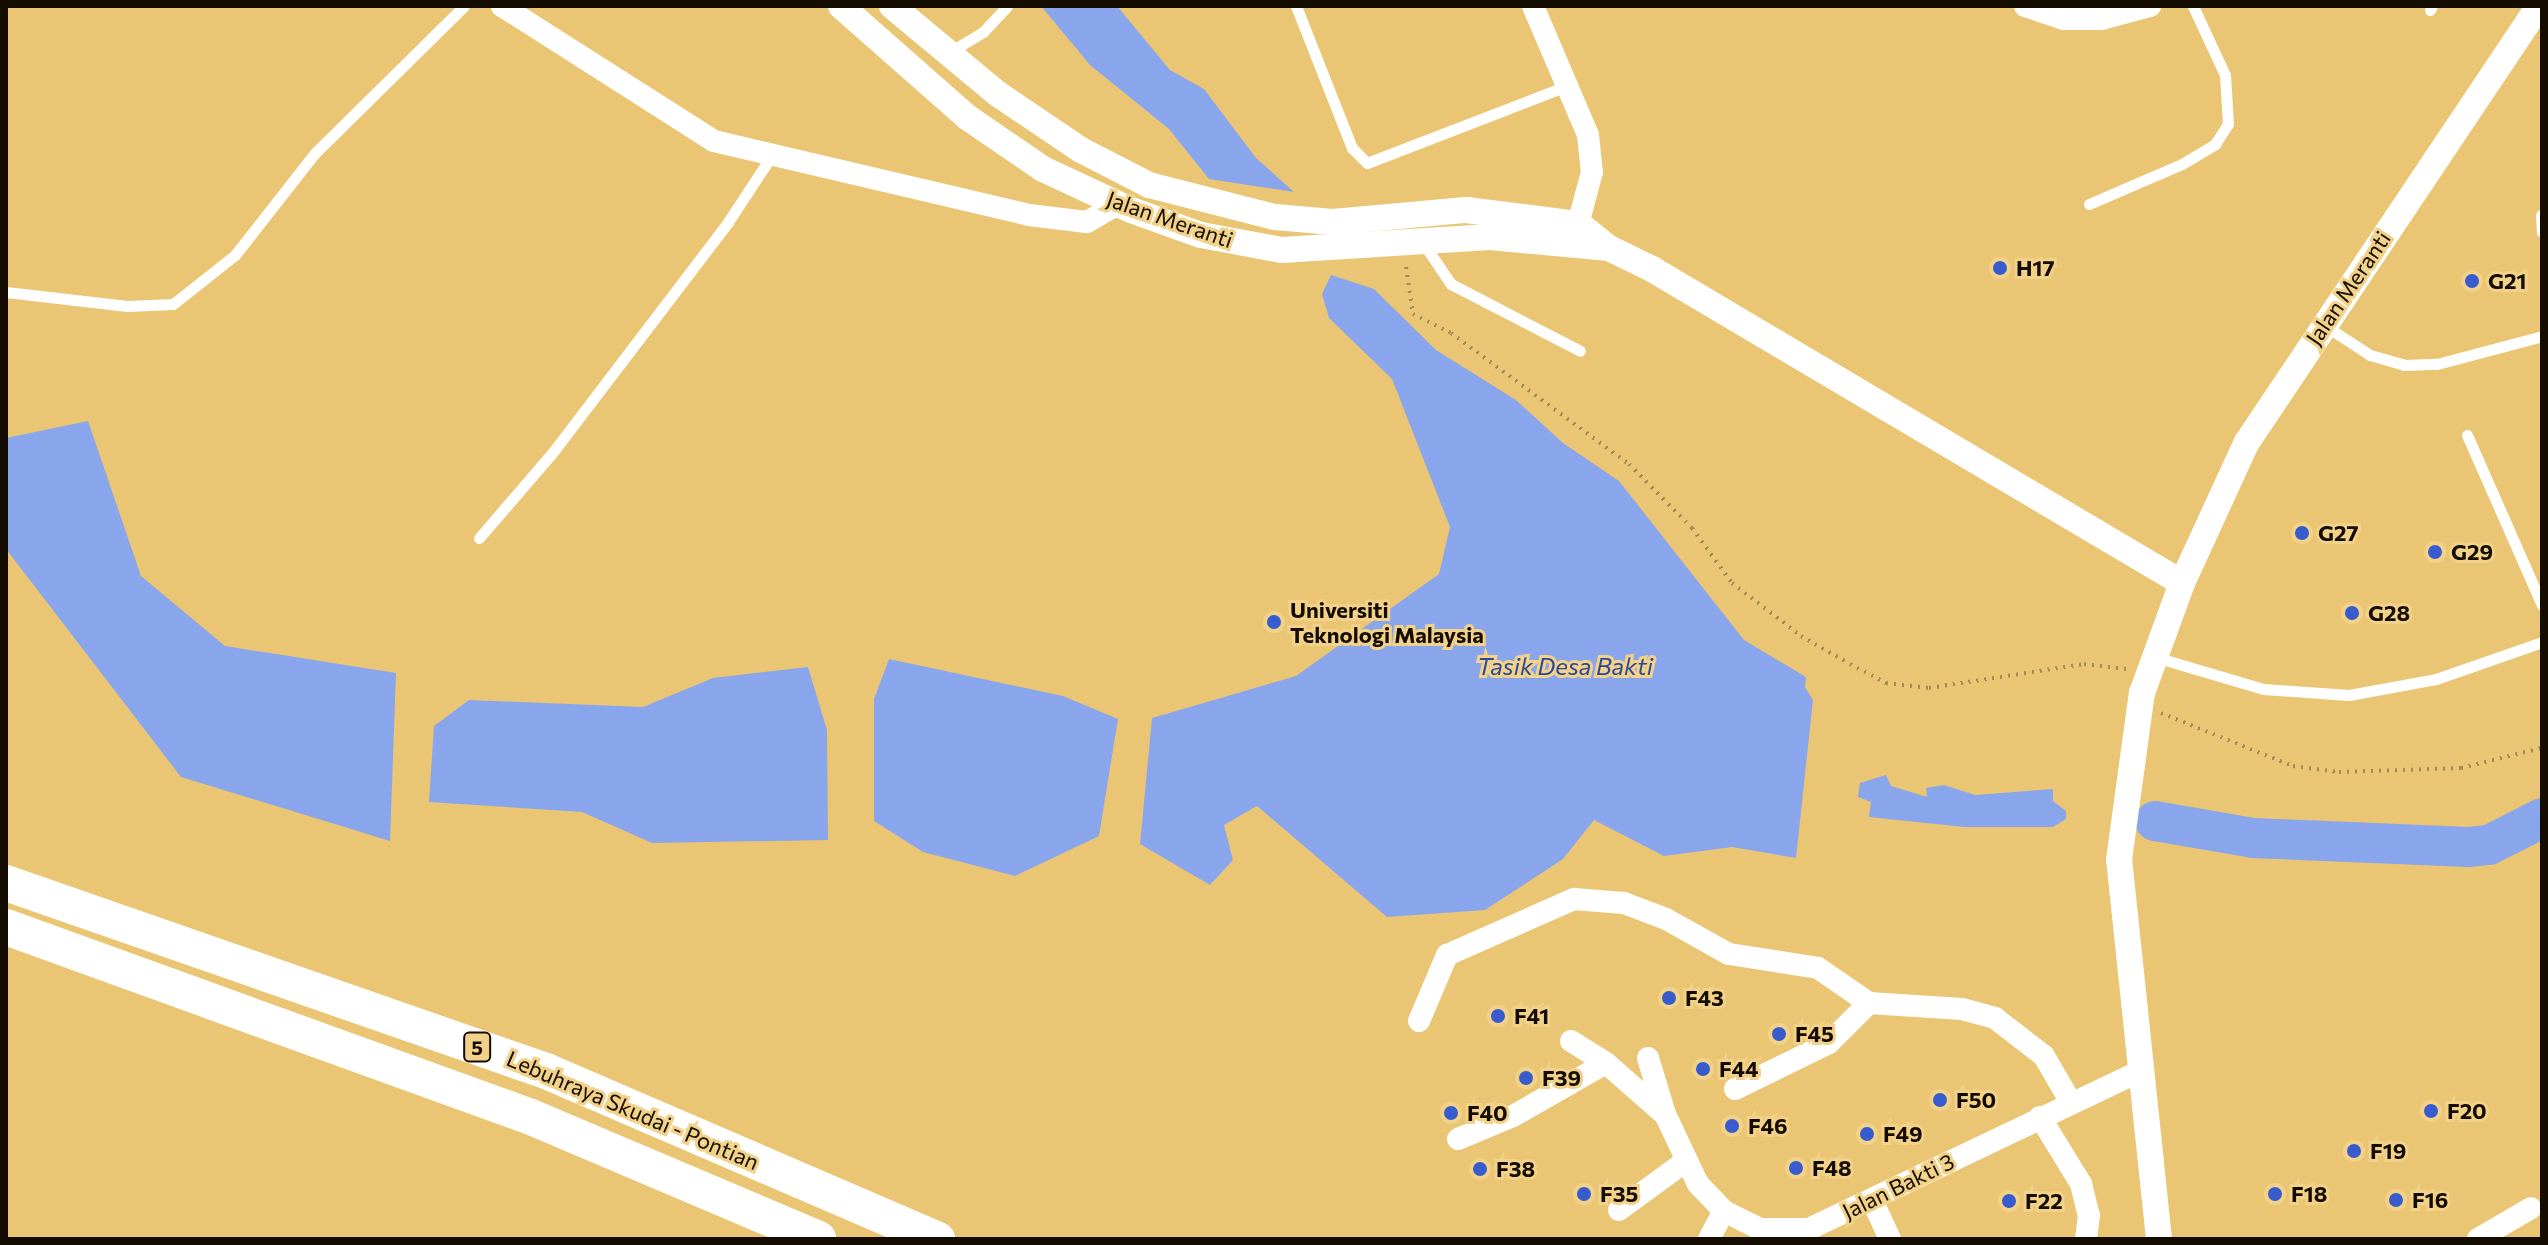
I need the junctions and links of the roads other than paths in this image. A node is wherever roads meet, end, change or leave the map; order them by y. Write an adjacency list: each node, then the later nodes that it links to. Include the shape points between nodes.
1 (464, 6): 21 (lane, via 315,153 235,255 173,304 127,306)
2 (502, 6): 14 (street, via 714,141)
3 (841, 6): 15 (street, Jalan Meranti, via 991,135 1060,179)
4 (892, 6): 12 (street, Jalan Meranti)
5 (1007, 6): 12 (lane, via 983,32)
6 (1296, 6): 13 (lane, via 1352,148 1367,163)
7 (1533, 6): 13 (street)
8 (2025, 6): 9 (street, via 2064,19 2102,19)
9 (2150, 6)
10 (2193, 6): 16 (lane, via 2225,75 2228,124 2215,144 2182,164)
11 (2539, 6): 22 (street, Jalan Meranti)
12 (947, 53): 19 (street, Jalan Meranti, via 1081,150 1149,185 1216,206 1333,222 1466,210)
13 (1567, 86): 19 (street, via 1588,135 1592,172)
14 (772, 154): 15 (street, via 1029,215 1087,222); 26 (lane, via 728,222 562,440)
15 (1118, 204): 20 (street, Jalan Meranti, via 1201,235 1266,248)
16 (2089, 204)
17 (2541, 215): 18 (lane)
18 (2542, 232)
19 (1575, 235): 20 (street, Jalan Meranti); 28 (street, Jalan Meranti, via 1609,248)
20 (1413, 242): 24 (lane, via 1451,284)
21 (6, 292)
22 (2324, 324): 23 (lane, via 2370,355 2404,365 2437,364); 28 (street, Jalan Meranti, via 2247,442)
23 (2542, 336)
24 (1580, 351)
25 (2467, 435): 27 (lane)
26 (479, 538)
27 (2536, 577): 29 (lane)
28 (2182, 583): 31 (street, Jalan Meranti)
29 (2542, 605)
30 (2542, 642): 31 (lane, via 2436,679 2349,695 2263,689)
31 (2152, 664): 39 (street, Jalan Meranti, via 2127,776 2119,860)
32 (6, 883): 53 (highway, Lebuhraya Skudai - Pontian / 5, via 546,1071)
33 (6, 927): 52 (highway, Lebuhraya Skudai - Pontian / 5, via 531,1117)
34 (1869, 1003): 35 (street, via 1818,968 1729,954 1624,903 1574,899 1447,955); 40 (street, via 1829,1043); 41 (street, via 1962,1009 1995,1018 2044,1056)
35 (1419, 1021)
36 (1571, 1041): 38 (street)
37 (1648, 1058): 42 (street, Jalan Bakti 3)
38 (1606, 1063): 42 (street); 44 (street, via 1513,1116)
39 (2138, 1072): 41 (street, Jalan Bakti 3); 57 (street, Jalan Meranti)
40 (1735, 1089)
41 (2070, 1101): 43 (street, Jalan Bakti 3)
42 (1665, 1114): 45 (street, Jalan Bakti 3)
43 (2040, 1117): 46 (street, Jalan Bakti 3); 56 (street, via 2081,1184 2089,1215)
44 (1458, 1139)
45 (1687, 1160): 48 (street); 49 (street, Jalan Bakti 3, via 1698,1184)
46 (1872, 1200): 51 (street, Jalan Bakti 3); 55 (street)
47 (2531, 1208): 58 (street)
48 (1619, 1210)
49 (1724, 1211): 50 (street, Jalan Bakti 3); 54 (street)
50 (1758, 1234): 51 (street, Jalan Bakti 3)
51 (1811, 1234)
52 (818, 1239)
53 (937, 1239)
54 (1709, 1239)
55 (1890, 1239)
56 (2086, 1239)
57 (2159, 1239)
58 (2478, 1239)

